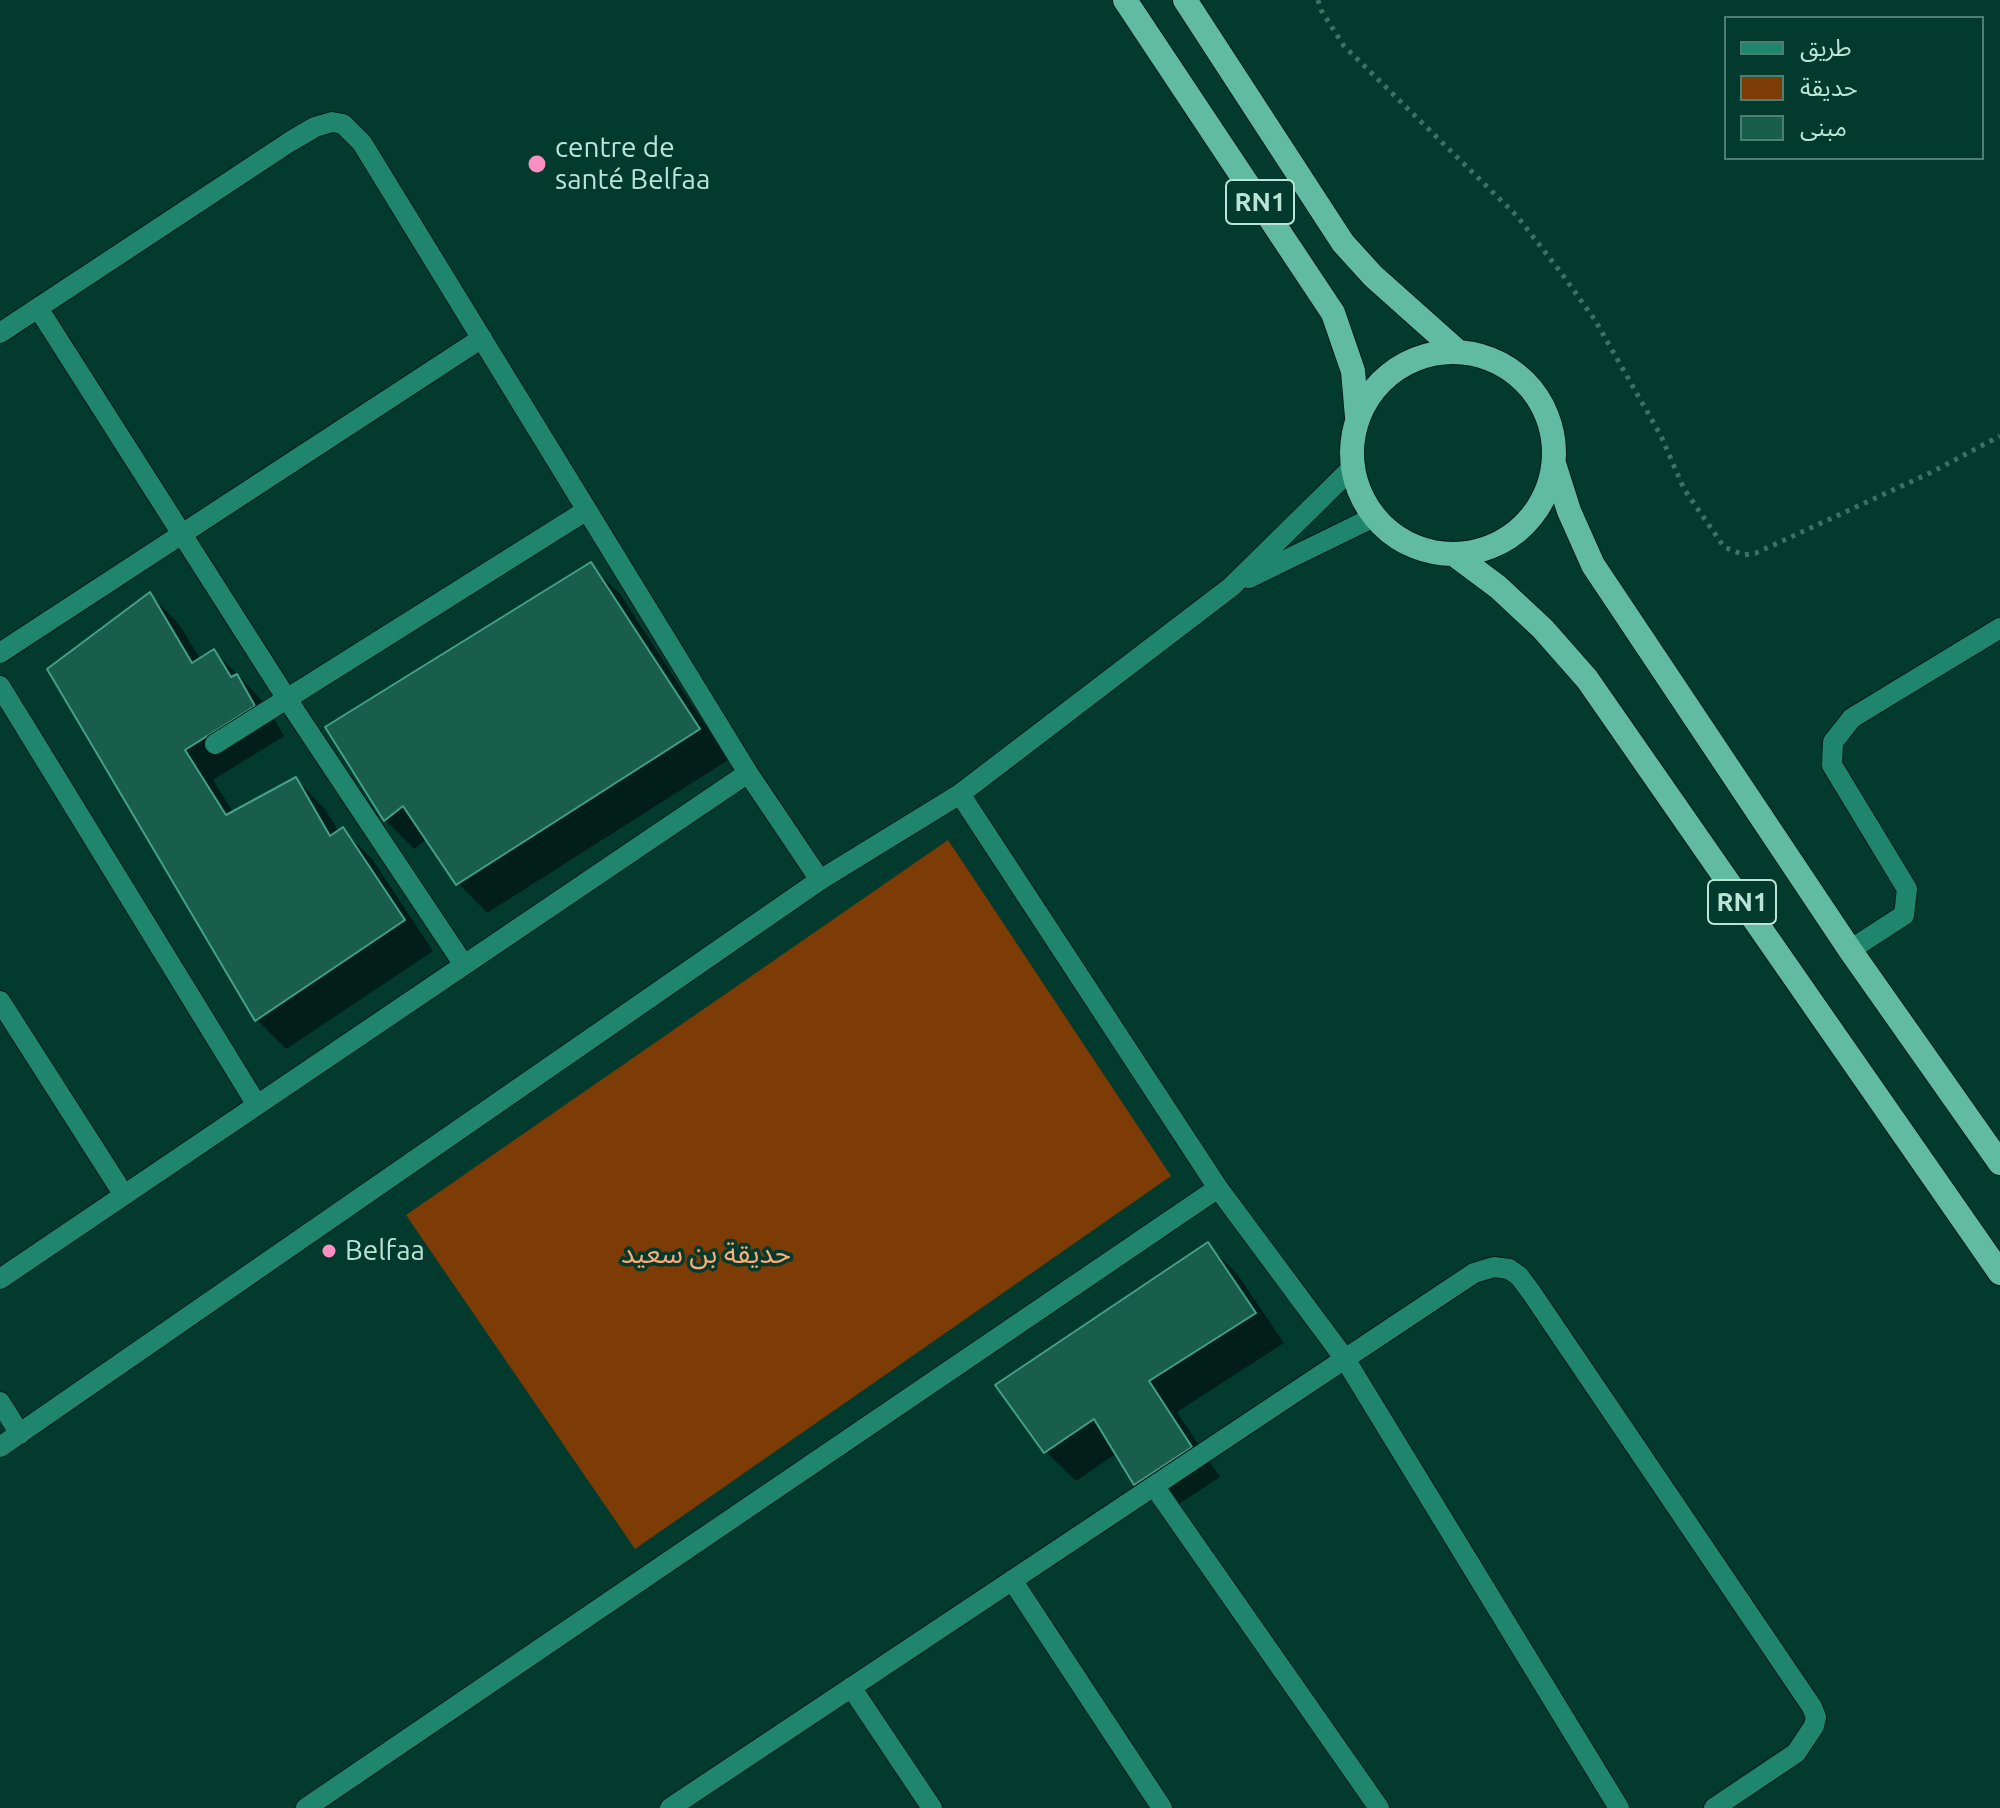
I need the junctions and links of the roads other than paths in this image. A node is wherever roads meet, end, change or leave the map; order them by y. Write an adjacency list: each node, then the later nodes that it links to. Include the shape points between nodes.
1 (1125, 0): 7 (highway, RN1, via 1333,313 1353,371)
2 (1185, 0): 6 (highway, RN1, via 1343,243)
3 (38, 308): 4 (street); 5 (street, via 291,141 332,122 343,124 362,143); 12 (street)
4 (0, 333)
5 (482, 338): 10 (street); 12 (street)
6 (1457, 351): 7 (highway, RN1, via 1431,354 1385,377); 8 (highway, RN1, via 1483,355 1526,382 1552,426)
7 (1357, 419): 9 (highway, RN1)
8 (1554, 464): 13 (highway, RN1, via 1545,496 1517,532 1499,544); 23 (highway, RN1, via 1593,565)
9 (1352, 468): 11 (highway, RN1); 14 (street)
10 (587, 510): 18 (street); 20 (street)
11 (1374, 517): 13 (highway, RN1, via 1409,545); 14 (street)
12 (182, 534): 16 (street); 18 (street)
13 (1455, 555): 30 (highway, RN1, via 1543,629 1587,679)
14 (1231, 587): 21 (street)
15 (2000, 628): 23 (street, via 1852,718 1833,742 1832,765 1907,889 1904,915)
16 (0, 653)
17 (0, 686): 26 (street)
18 (287, 699): 19 (street); 24 (street)
19 (215, 744)
20 (748, 773): 22 (street); 24 (street)
21 (960, 794): 22 (street); 28 (street)
22 (820, 880): 34 (street)
23 (1850, 950): 27 (highway, RN1)
24 (464, 965): 26 (street)
25 (0, 1001): 29 (street)
26 (257, 1105): 29 (street)
27 (2000, 1163)
28 (1218, 1188): 32 (street); 39 (street)
29 (124, 1195): 31 (street)
30 (2000, 1273)
31 (0, 1279)
32 (1345, 1359): 36 (street); 44 (street); 45 (street, via 1474,1273 1494,1267 1519,1276 1816,1717 1796,1753)
33 (0, 1402): 34 (street)
34 (20, 1434): 35 (street)
35 (0, 1447)
36 (1154, 1486): 37 (street); 43 (street)
37 (1012, 1580): 38 (street); 42 (street)
38 (851, 1687): 40 (street); 41 (street)
39 (306, 1808)
40 (670, 1808)
41 (932, 1808)
42 (1162, 1808)
43 (1379, 1808)
44 (1619, 1808)
45 (1714, 1808)

